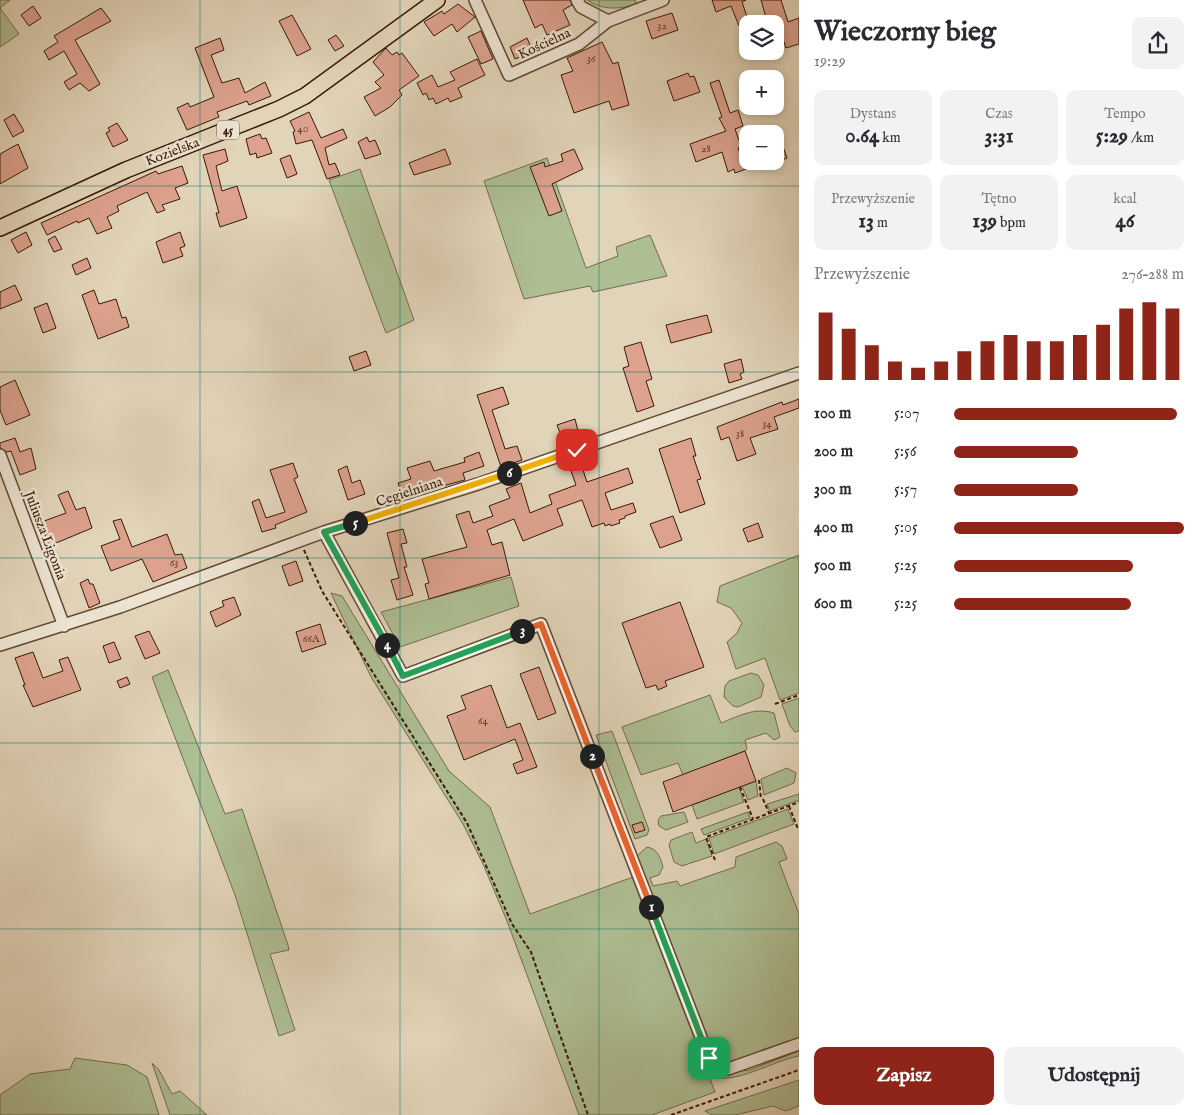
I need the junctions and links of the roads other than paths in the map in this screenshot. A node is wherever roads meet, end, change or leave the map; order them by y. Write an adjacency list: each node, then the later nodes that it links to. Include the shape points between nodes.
1 (438, 0): 6 (main road, Kozielska / 45, via 305,96 126,170)
2 (475, 0): 5 (street, Kościelna, via 509,75 579,44)
3 (577, 0): 5 (street, via 581,7)
4 (663, 0): 5 (street, Kościelna)
5 (608, 21)
6 (0, 228)
7 (799, 373): 9 (street, Cegielniana, via 470,487)
8 (0, 456): 10 (street, Juliusza Ligonia)
9 (324, 532): 10 (street, Cegielniana); 12 (street, via 403,676 541,624 709,1058 728,1069)
10 (64, 626): 11 (street, Cegielniana)
11 (0, 645)
12 (799, 1044)

